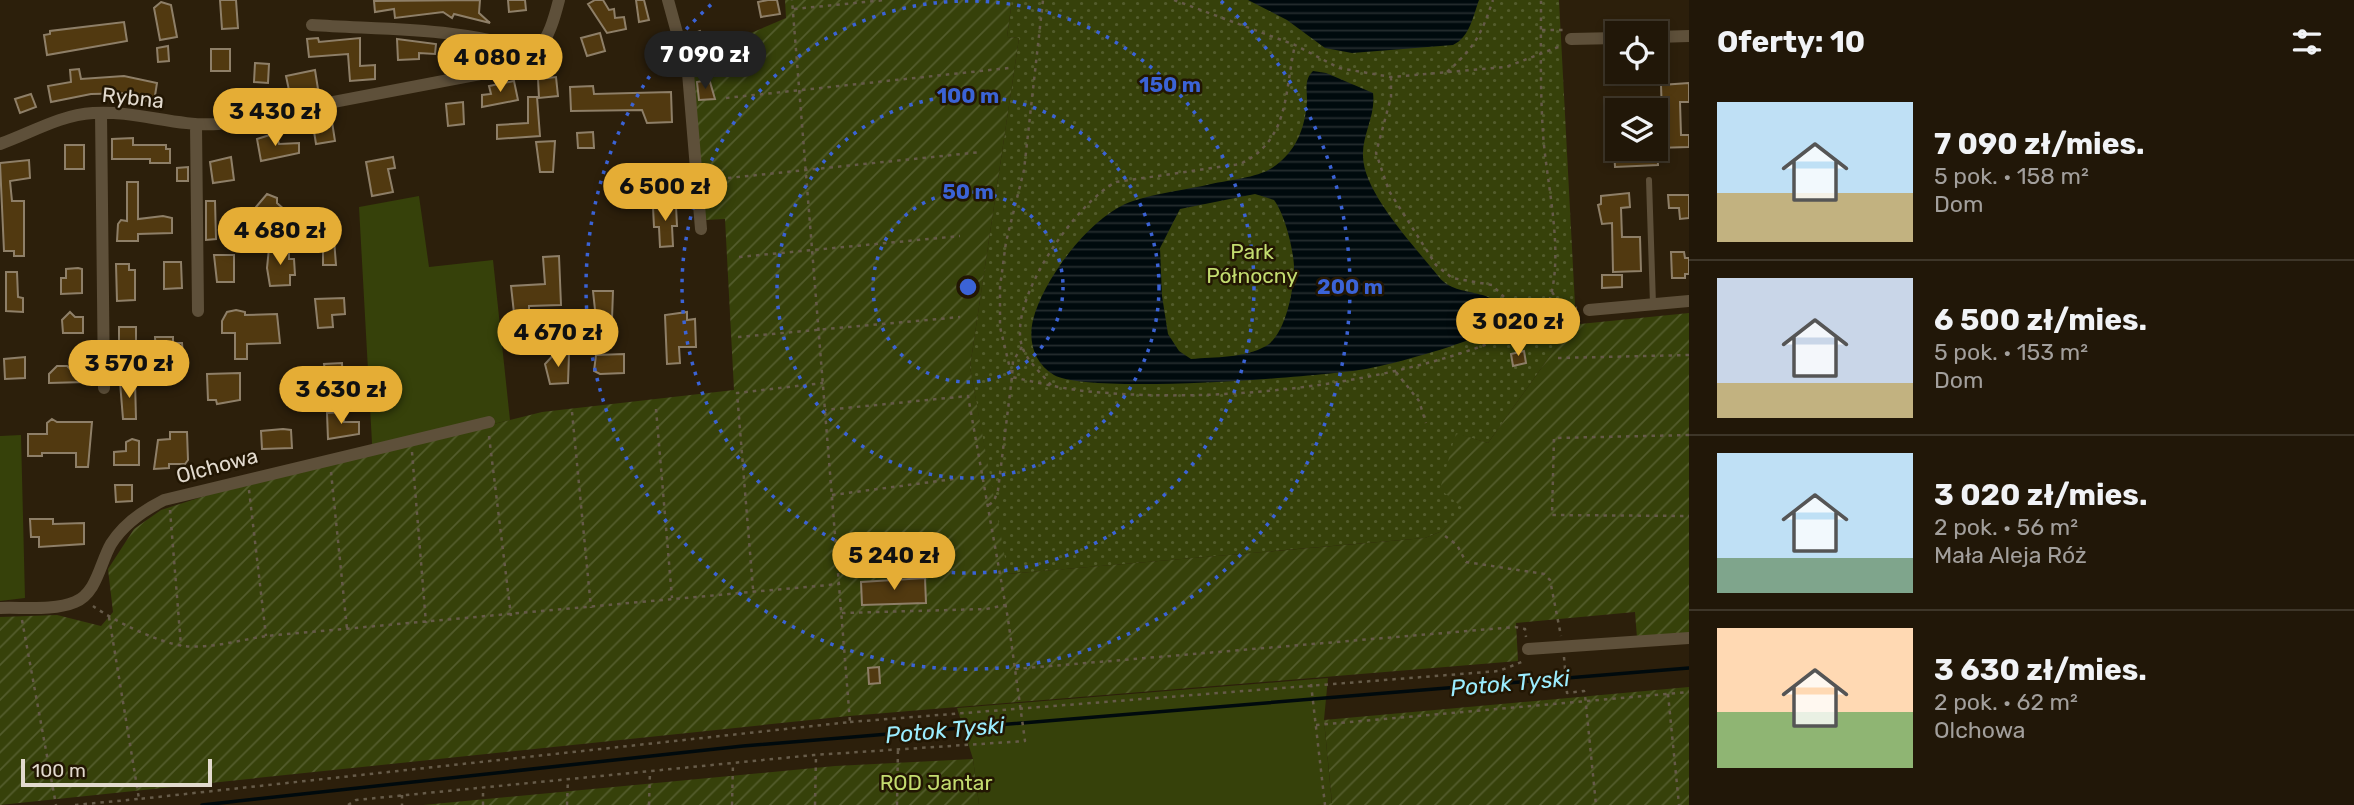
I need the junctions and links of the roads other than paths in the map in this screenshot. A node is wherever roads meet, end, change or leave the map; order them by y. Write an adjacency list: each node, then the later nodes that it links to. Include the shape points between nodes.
1 (559, 0): 8 (street, via 551,33)
2 (668, 0): 13 (street, via 688,73)
3 (312, 25): 8 (street, via 467,36 504,41)
4 (1689, 36): 5 (street)
5 (1668, 37)
6 (1605, 39): 7 (street)
7 (1567, 42)
8 (536, 53): 10 (street, Rybna, via 523,63 496,71)
9 (101, 113): 10 (street, Rybna); 11 (street, Rybna, via 60,120); 18 (street)
10 (197, 125): 17 (street)
11 (0, 144)
12 (1649, 180): 15 (lane)
13 (701, 229)
14 (1689, 301): 15 (street)
15 (1653, 304): 16 (street)
16 (1589, 310)
17 (198, 311)
18 (104, 388)
19 (488, 422): 20 (street, Olchowa, via 158,503 113,541 96,580 82,598 65,605)
20 (0, 608)
21 (1689, 638): 22 (street)
22 (1528, 649)

